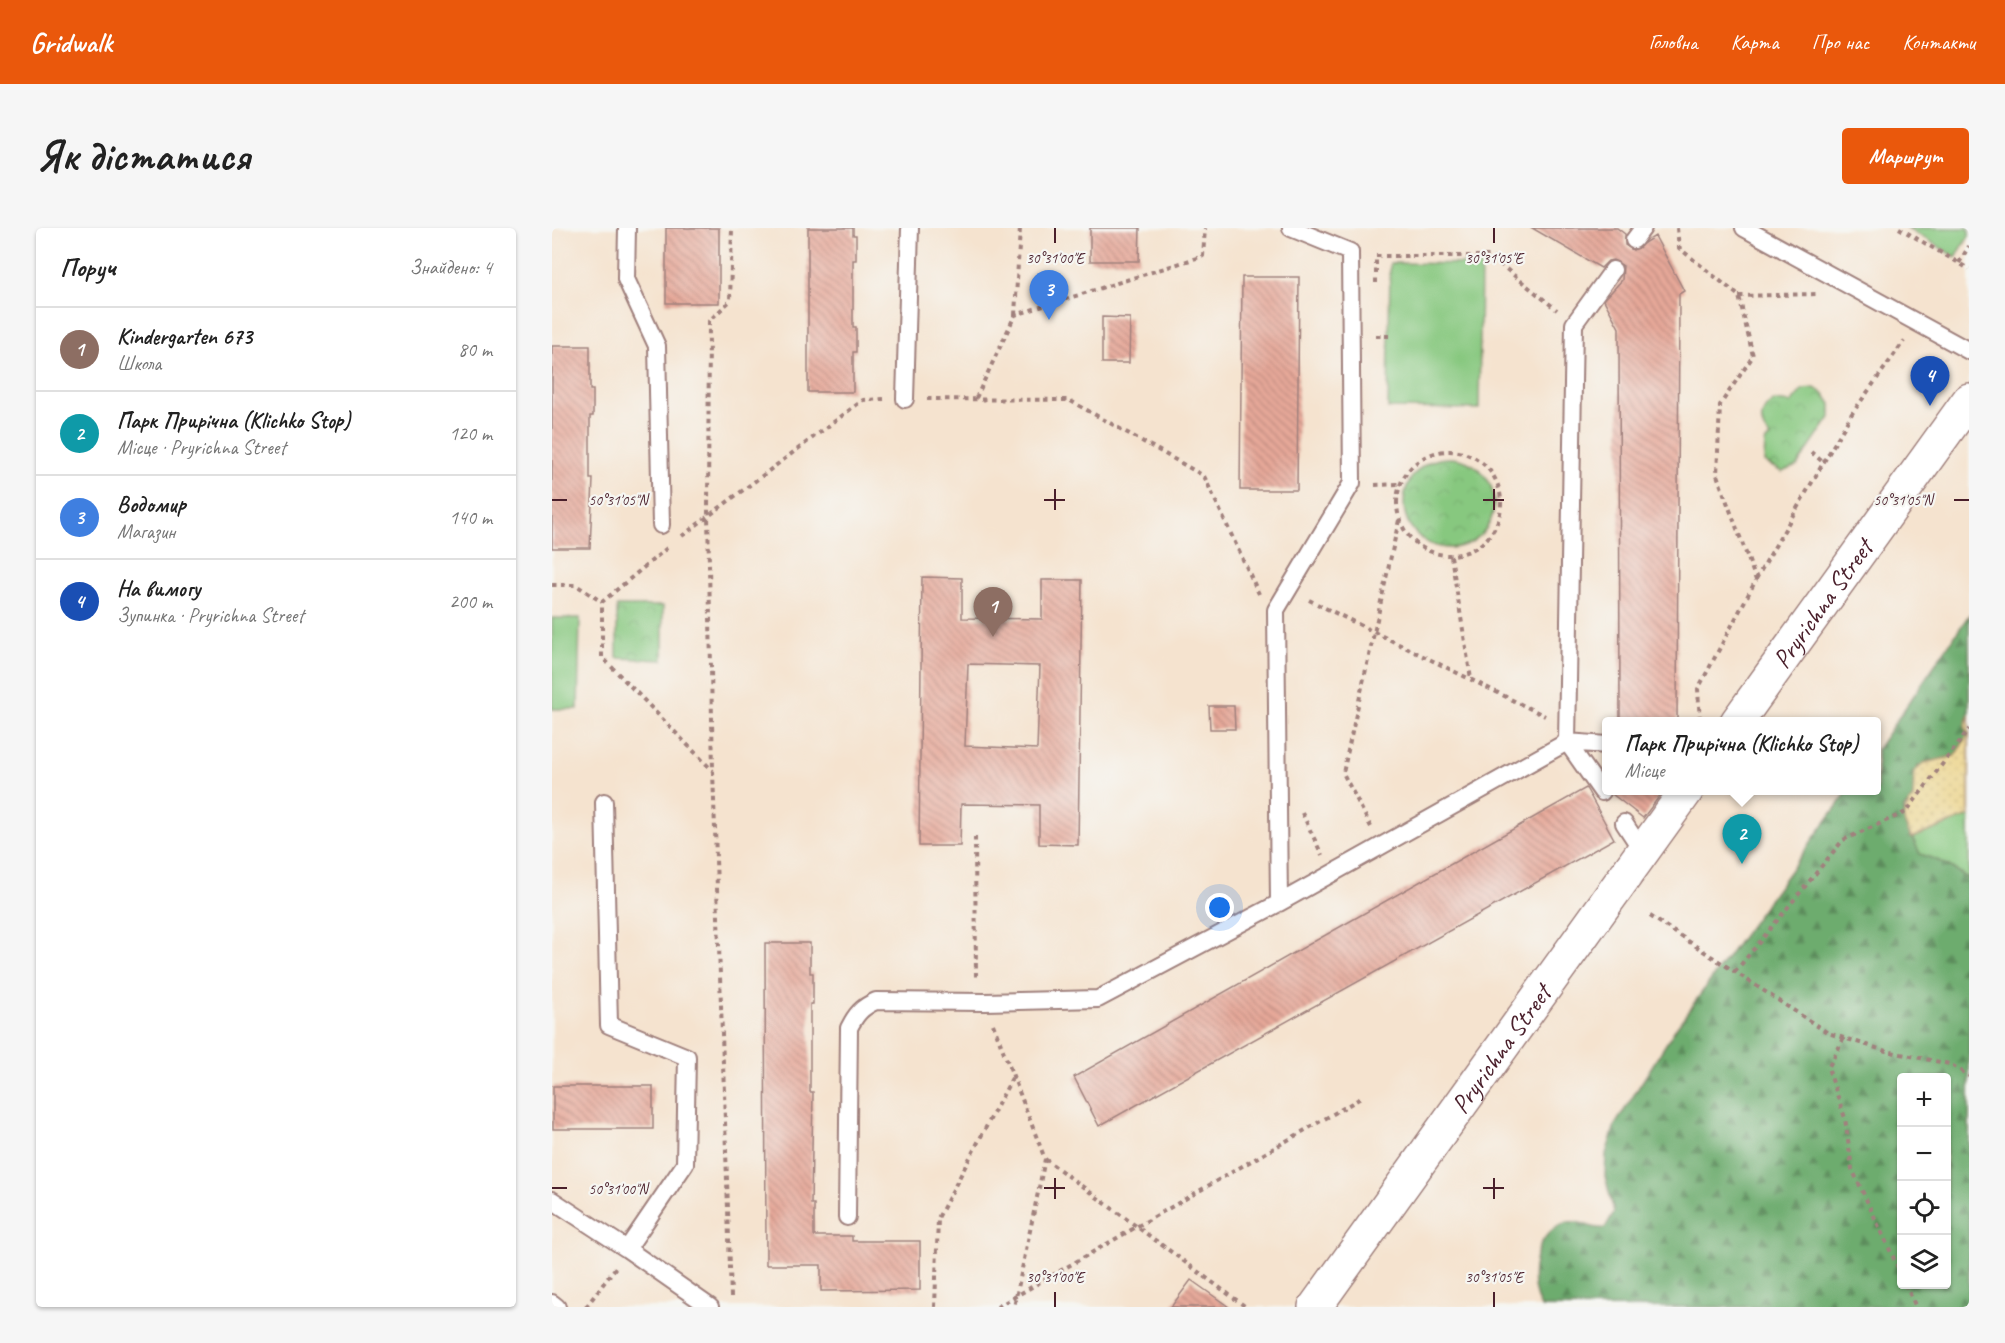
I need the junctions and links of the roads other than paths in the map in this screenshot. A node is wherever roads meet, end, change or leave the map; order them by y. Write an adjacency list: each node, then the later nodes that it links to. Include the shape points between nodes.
1 (627, 228): 9 (lane, via 626,279 657,346)
2 (910, 228): 7 (lane)
3 (1291, 228): 18 (lane, via 1350,252 1352,483 1276,610)
4 (1744, 228): 6 (lane)
5 (1613, 270): 11 (lane, via 1574,324)
6 (1969, 351)
7 (905, 399)
8 (1969, 400): 10 (street, Pryrichna Street)
9 (661, 525)
10 (1741, 717)
11 (1567, 734): 12 (lane); 13 (lane); 18 (lane)
12 (1602, 744)
13 (1602, 792)
14 (1683, 795): 17 (street, Pryrichna Street)
15 (604, 802): 21 (lane, via 609,1024 687,1057 685,1164)
16 (1624, 823): 17 (lane)
17 (1643, 852): 25 (street, Pryrichna Street)
18 (1279, 903): 20 (lane, via 1098,999 876,1001 865,1006 849,1028)
19 (552, 1200): 21 (lane)
20 (847, 1217)
21 (627, 1249): 24 (lane)
22 (552, 1303): 23 (lane)
23 (557, 1307)
24 (710, 1307)
25 (1315, 1307)

